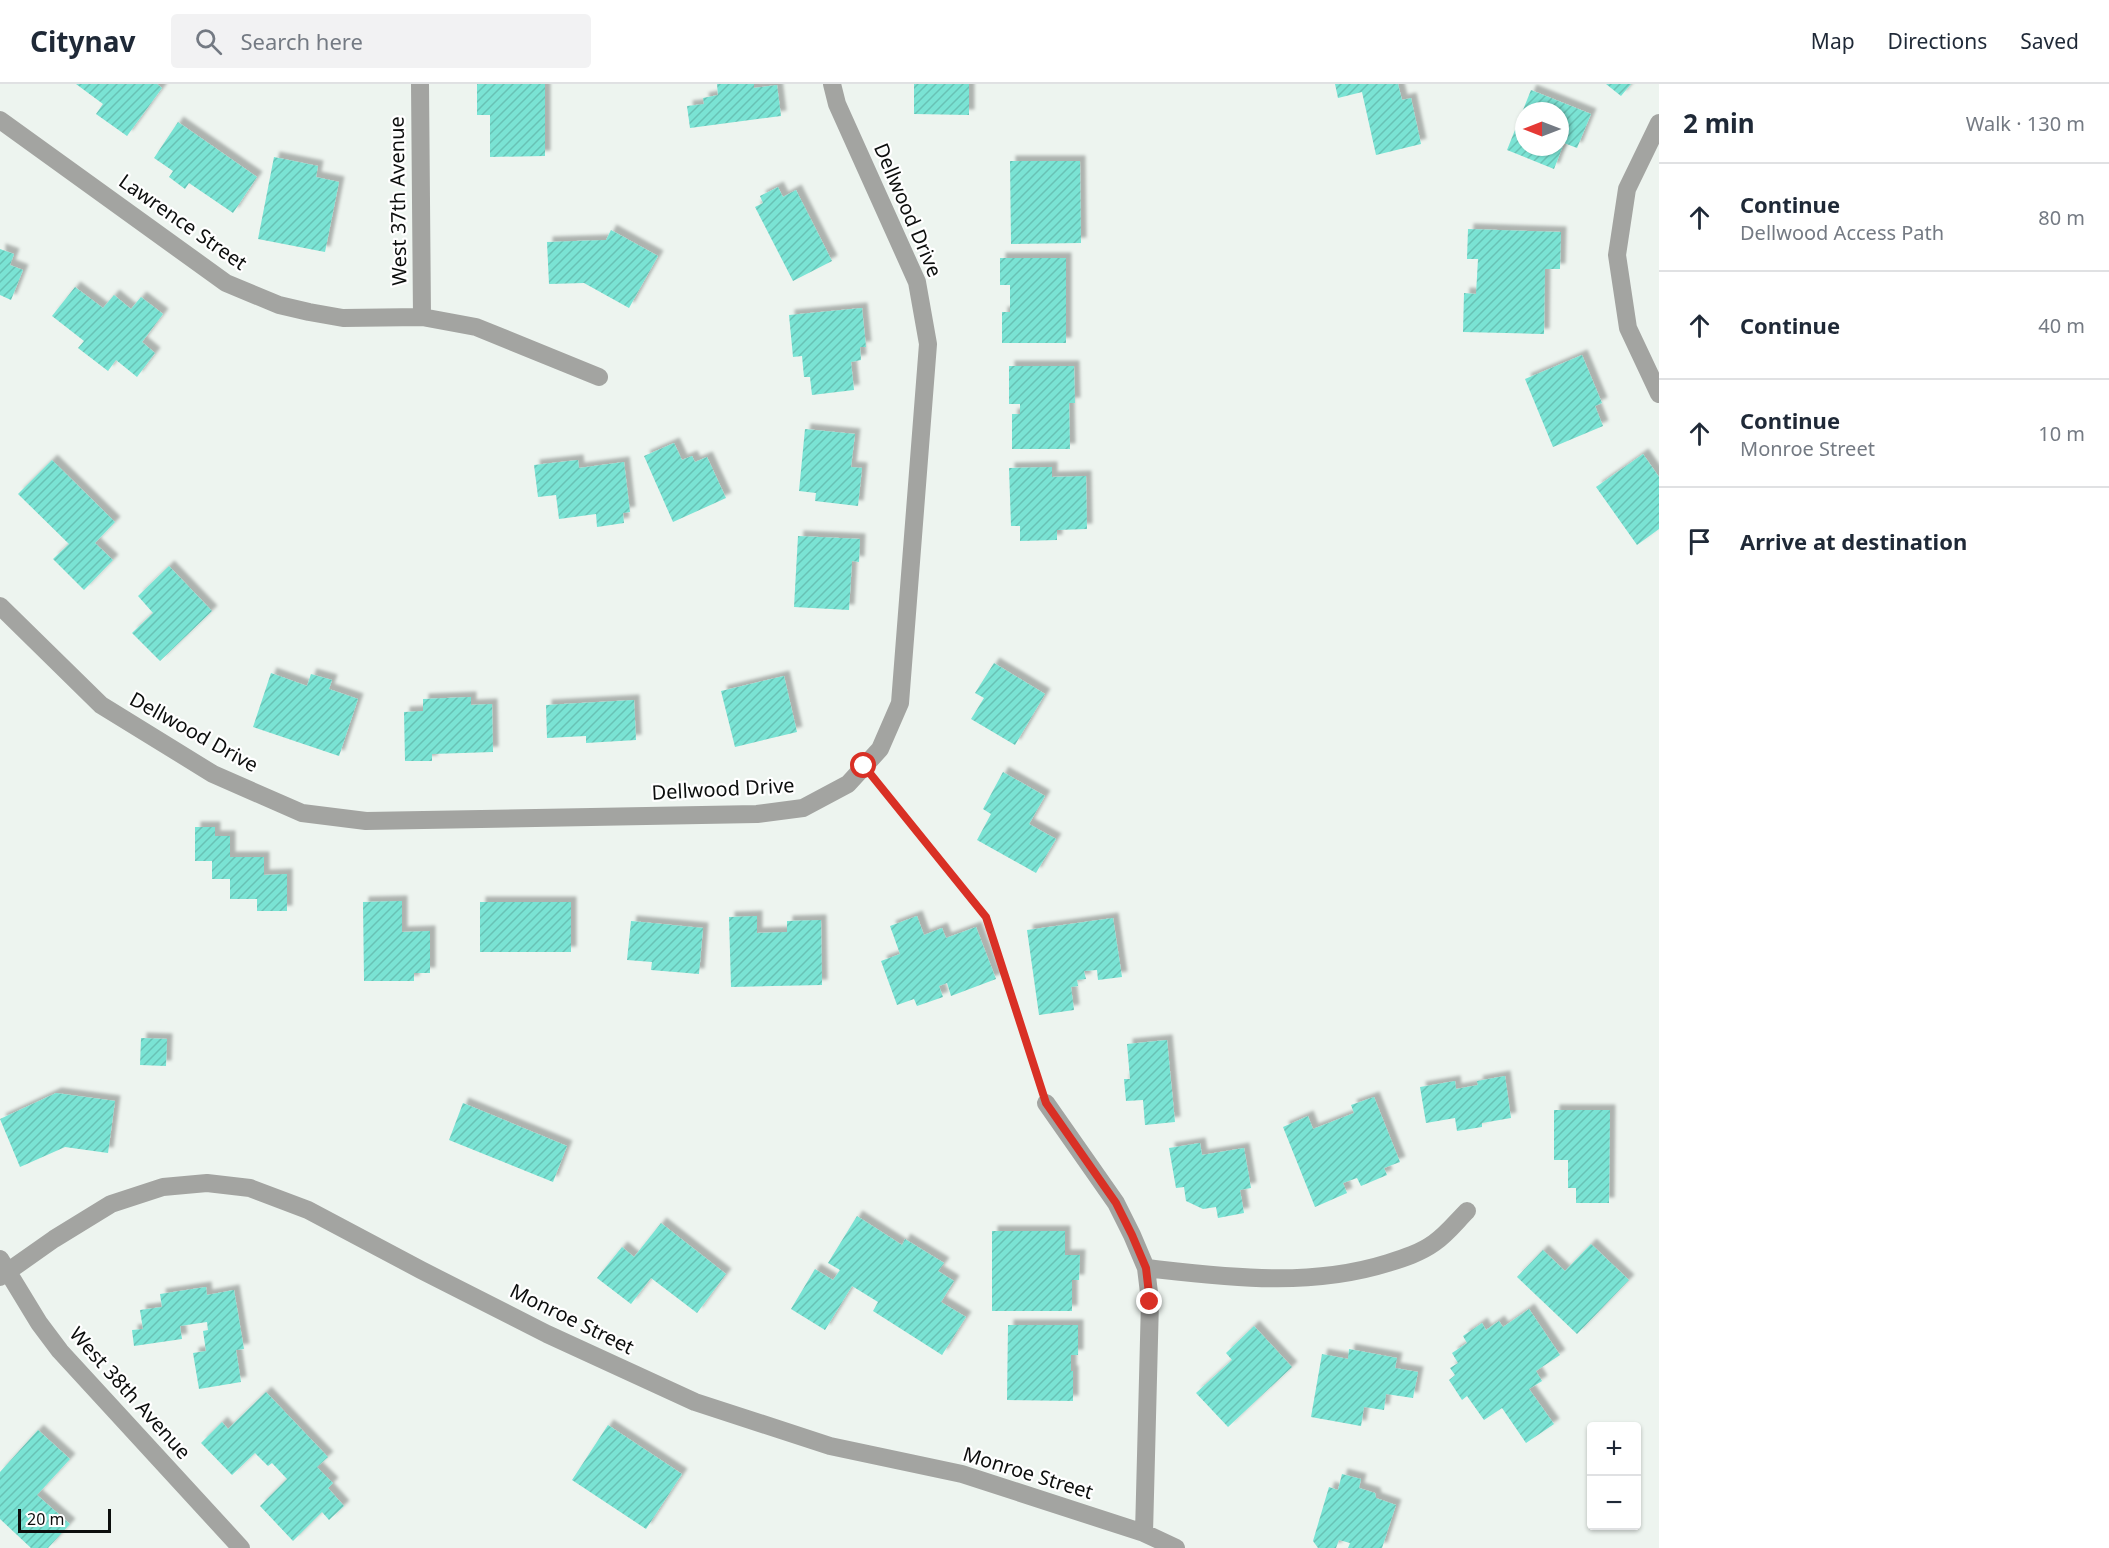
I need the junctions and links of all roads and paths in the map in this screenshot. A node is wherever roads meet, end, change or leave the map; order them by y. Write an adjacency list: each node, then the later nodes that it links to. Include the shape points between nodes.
1 (420, 84): 5 (street, West 37th Avenue)
2 (832, 84): 9 (street, Dellwood Drive, via 837,104 917,282 928,344 900,703 880,749)
3 (0, 120): 5 (street, Lawrence Street, via 226,283 279,305 343,318)
4 (1659, 123): 7 (street, via 1627,189 1617,255 1628,328)
5 (422, 317): 6 (street, Lawrence Street, via 476,327)
6 (599, 377)
7 (1659, 394)
8 (0, 606): 9 (street, Dellwood Drive, via 101,705 213,774 302,813 366,822 757,814 803,808 848,784)
9 (864, 766): 10 (path, via 986,917)
10 (1046, 1103): 12 (street, via 1116,1203)
11 (1467, 1210): 12 (street, via 1440,1238 1409,1256 1338,1276 1227,1277)
12 (1146, 1268): 14 (street, via 1150,1302)
13 (2, 1270): 14 (street, Monroe Street, via 111,1204 163,1187 207,1184 250,1188 308,1210 548,1334 694,1402 830,1446 962,1474); 15 (street, West 38th Avenue, via 60,1351)
14 (1144, 1533): 16 (street, Monroe Street)
15 (241, 1548)
16 (1176, 1548)

